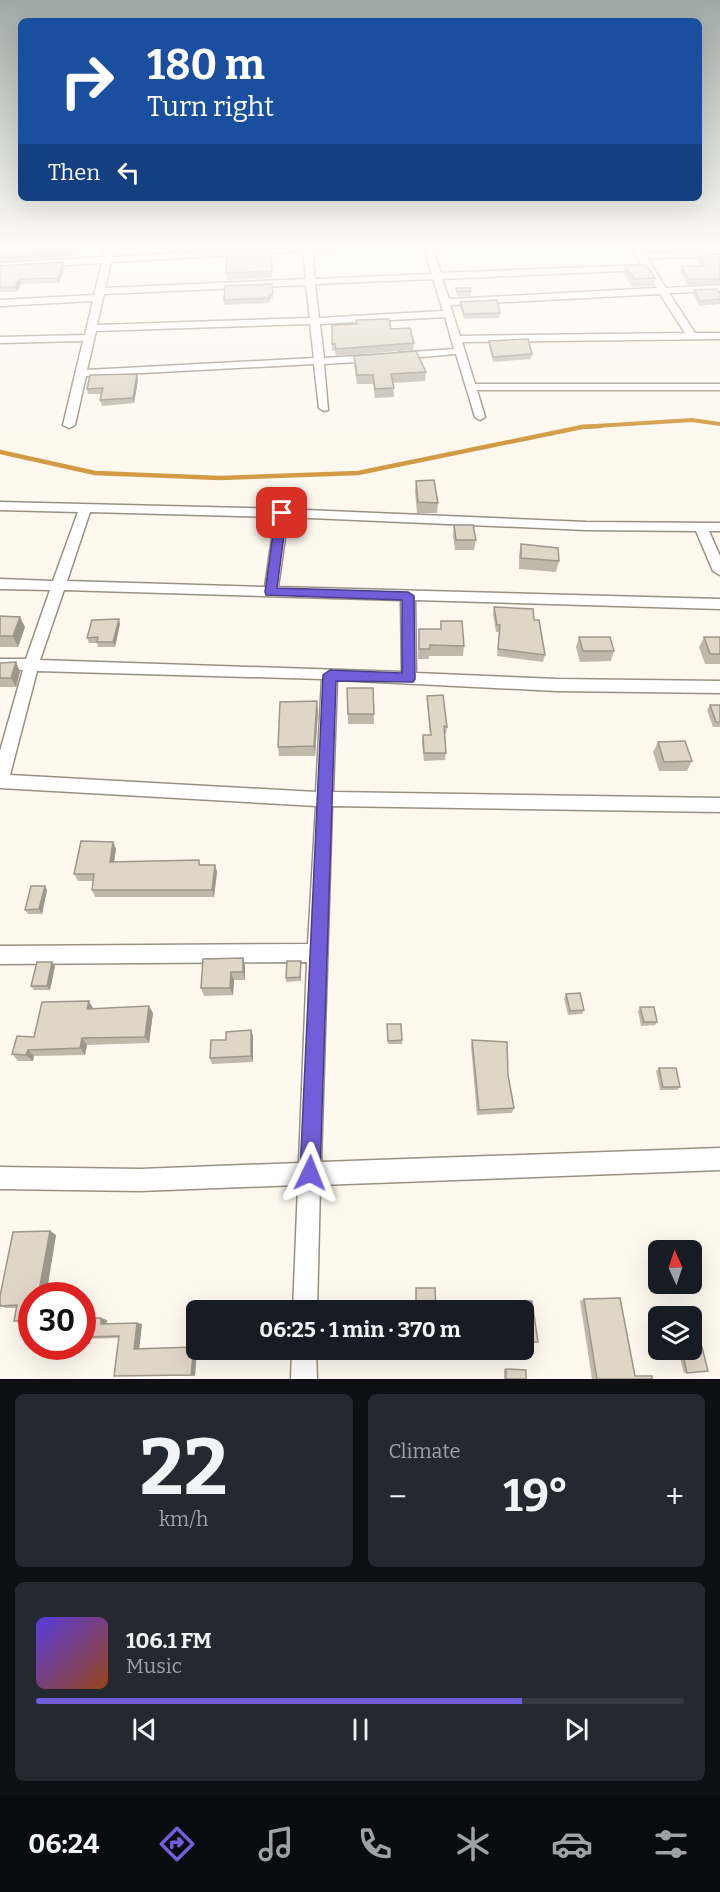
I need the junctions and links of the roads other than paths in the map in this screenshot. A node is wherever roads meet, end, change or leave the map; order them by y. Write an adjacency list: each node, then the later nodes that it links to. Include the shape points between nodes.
1 (96, 311): 6 (street)
2 (314, 311): 5 (street)
3 (677, 311): 7 (street)
4 (449, 314): 5 (street); 10 (street)
5 (315, 321): 6 (street); 12 (street)
6 (90, 333): 9 (street); 13 (street)
7 (692, 336): 8 (street); 10 (street)
8 (720, 336)
9 (0, 339)
10 (458, 339): 11 (street)
11 (461, 351): 12 (street); 14 (street)
12 (320, 362): 13 (street); 16 (street)
13 (81, 373): 18 (street)
14 (471, 387): 15 (street); 17 (street)
15 (720, 387)
16 (324, 408)
17 (480, 417)
18 (69, 425)
19 (0, 506): 20 (street)
20 (85, 508): 21 (street); 26 (street)
21 (282, 513): 22 (street); 27 (street)
22 (701, 527): 23 (street); 24 (street)
23 (720, 527)
24 (720, 571)
25 (0, 584): 26 (street)
26 (59, 584): 27 (street); 31 (street)
27 (271, 592): 28 (street)
28 (408, 596): 29 (street); 33 (street)
29 (720, 604)
30 (0, 664): 31 (street)
31 (31, 666): 32 (street); 35 (street)
32 (330, 675): 33 (street); 36 (street)
33 (409, 679): 34 (street)
34 (720, 687)
35 (0, 781): 36 (street)
36 (324, 800): 37 (street); 38 (street)
37 (720, 805)
38 (317, 953): 39 (street); 41 (street)
39 (0, 955)
40 (720, 1159): 41 (street)
41 (310, 1173): 42 (street, via 140,1180); 43 (street)
42 (0, 1178)
43 (305, 1300)
44 (304, 1360): 45 (street)
45 (304, 1379)

